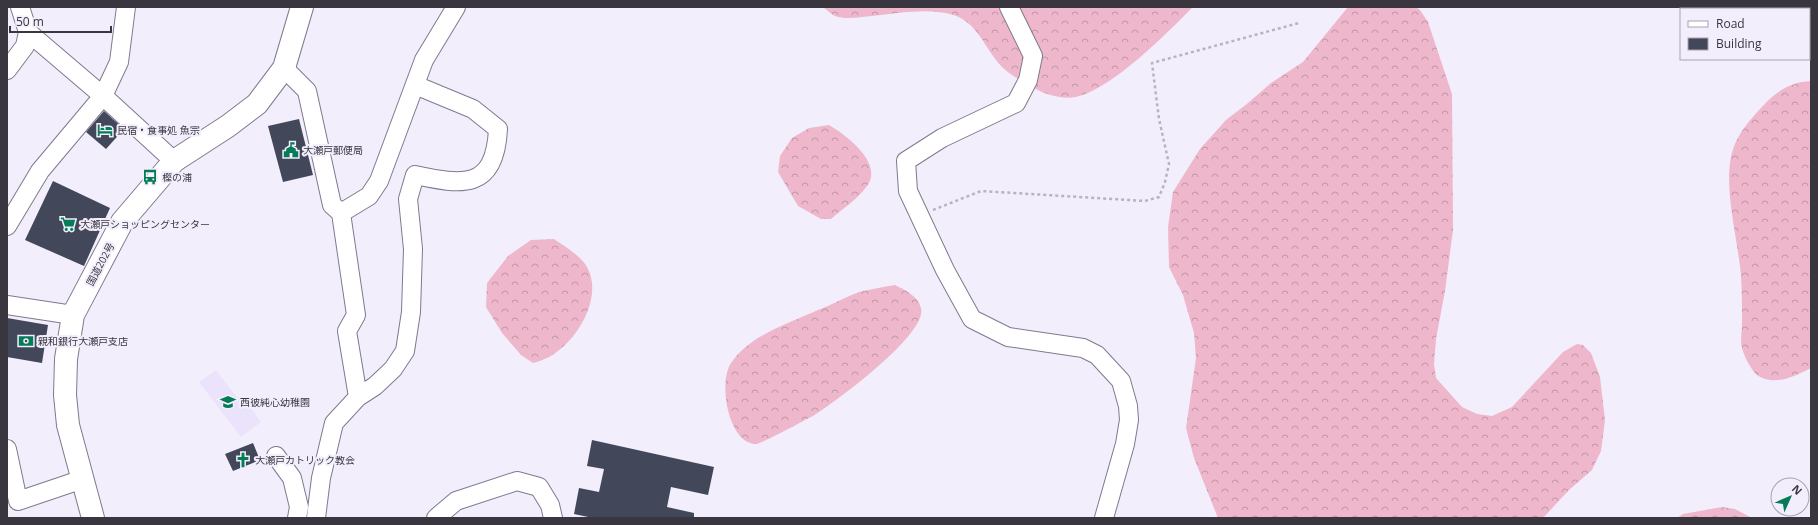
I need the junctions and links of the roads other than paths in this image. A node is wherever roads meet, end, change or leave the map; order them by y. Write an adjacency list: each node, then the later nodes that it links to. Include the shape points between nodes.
1 (20, 7): 6 (street)
2 (126, 7): 10 (street, via 119,62)
3 (302, 7): 7 (highway, 国道202号)
4 (456, 7): 9 (street, via 424,60)
5 (1009, 7): 25 (street, via 1033,56 1028,80 1016,103 942,138 906,161 908,191 945,270 972,319 1008,337 1083,348 1097,355 1121,381 1129,420 1125,444)
6 (28, 32): 8 (street, via 25,46); 10 (street)
7 (284, 68): 11 (highway, 国道202号, via 257,104); 12 (street, via 307,91 332,205)
8 (7, 70)
9 (415, 85): 12 (street, via 378,182 369,196); 16 (street, via 473,109 498,129 497,143 488,170 478,178 450,182 415,176 408,199 413,250 411,312 404,351 393,369 375,386)
10 (103, 96): 11 (street); 13 (street, via 40,170)
11 (174, 161): 15 (highway, 国道202号, via 122,222)
12 (341, 213): 16 (street, via 356,315 347,331)
13 (7, 226)
14 (7, 305): 15 (street)
15 (73, 315): 19 (highway, 国道202号, via 66,359 65,395 68,425)
16 (358, 397): 22 (street, via 334,423 321,478)
17 (7, 449): 19 (street, via 18,501)
18 (276, 456): 21 (street, via 292,478 298,507)
19 (83, 479): 20 (highway, 国道202号)
20 (93, 518)
21 (297, 518)
22 (316, 518)
23 (436, 518): 24 (street, via 456,501 517,481 539,487 550,505)
24 (553, 518)
25 (1104, 518)

